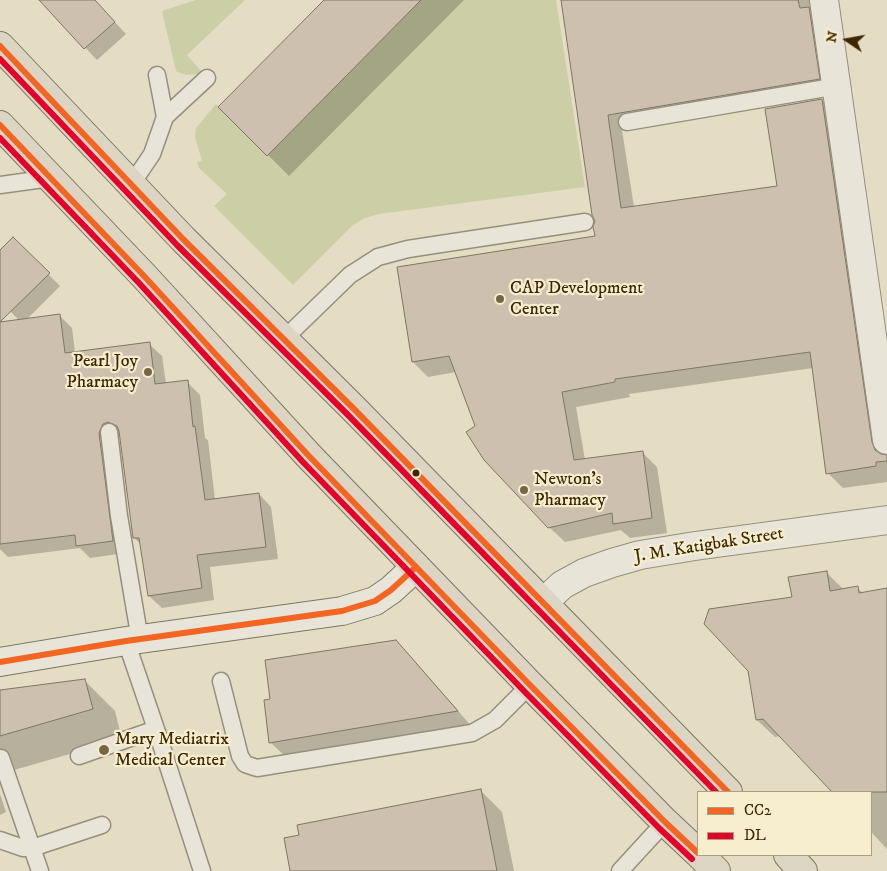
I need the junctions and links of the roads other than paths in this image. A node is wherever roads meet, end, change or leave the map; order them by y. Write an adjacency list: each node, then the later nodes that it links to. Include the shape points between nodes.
1 (824, 0): 5 (street)
2 (0, 46): 11 (highway)
3 (157, 75): 6 (lane)
4 (207, 78): 6 (lane)
5 (838, 86): 7 (lane); 15 (street)
6 (165, 117): 11 (lane, via 152,154)
7 (627, 122)
8 (0, 125): 9 (highway)
9 (51, 178): 10 (lane); 17 (highway)
10 (0, 185)
11 (131, 185): 13 (highway)
12 (585, 222): 13 (lane, via 408,249 378,258 350,276)
13 (284, 338): 18 (highway)
14 (109, 432): 19 (lane)
15 (887, 440)
16 (887, 520): 18 (street, J. M. Katigbak Street, via 640,555 584,573 562,585)
17 (416, 567): 19 (street, via 375,601 349,610); 22 (highway)
18 (543, 604): 26 (highway)
19 (133, 641): 20 (street); 23 (lane)
20 (0, 662)
21 (221, 682): 22 (lane, via 240,756 245,764 257,768 472,733 495,720)
22 (530, 685): 27 (highway)
23 (156, 729): 24 (lane); 35 (lane)
24 (79, 756)
25 (1, 758): 30 (lane)
26 (727, 791)
27 (665, 822): 31 (highway); 36 (lane)
28 (102, 825): 30 (lane)
29 (0, 840): 30 (lane)
30 (32, 848): 34 (lane)
31 (697, 851)
32 (702, 856): 37 (highway)
33 (789, 856): 38 (highway)
34 (40, 871)
35 (202, 871)
36 (620, 871)
37 (716, 871)
38 (803, 871)

